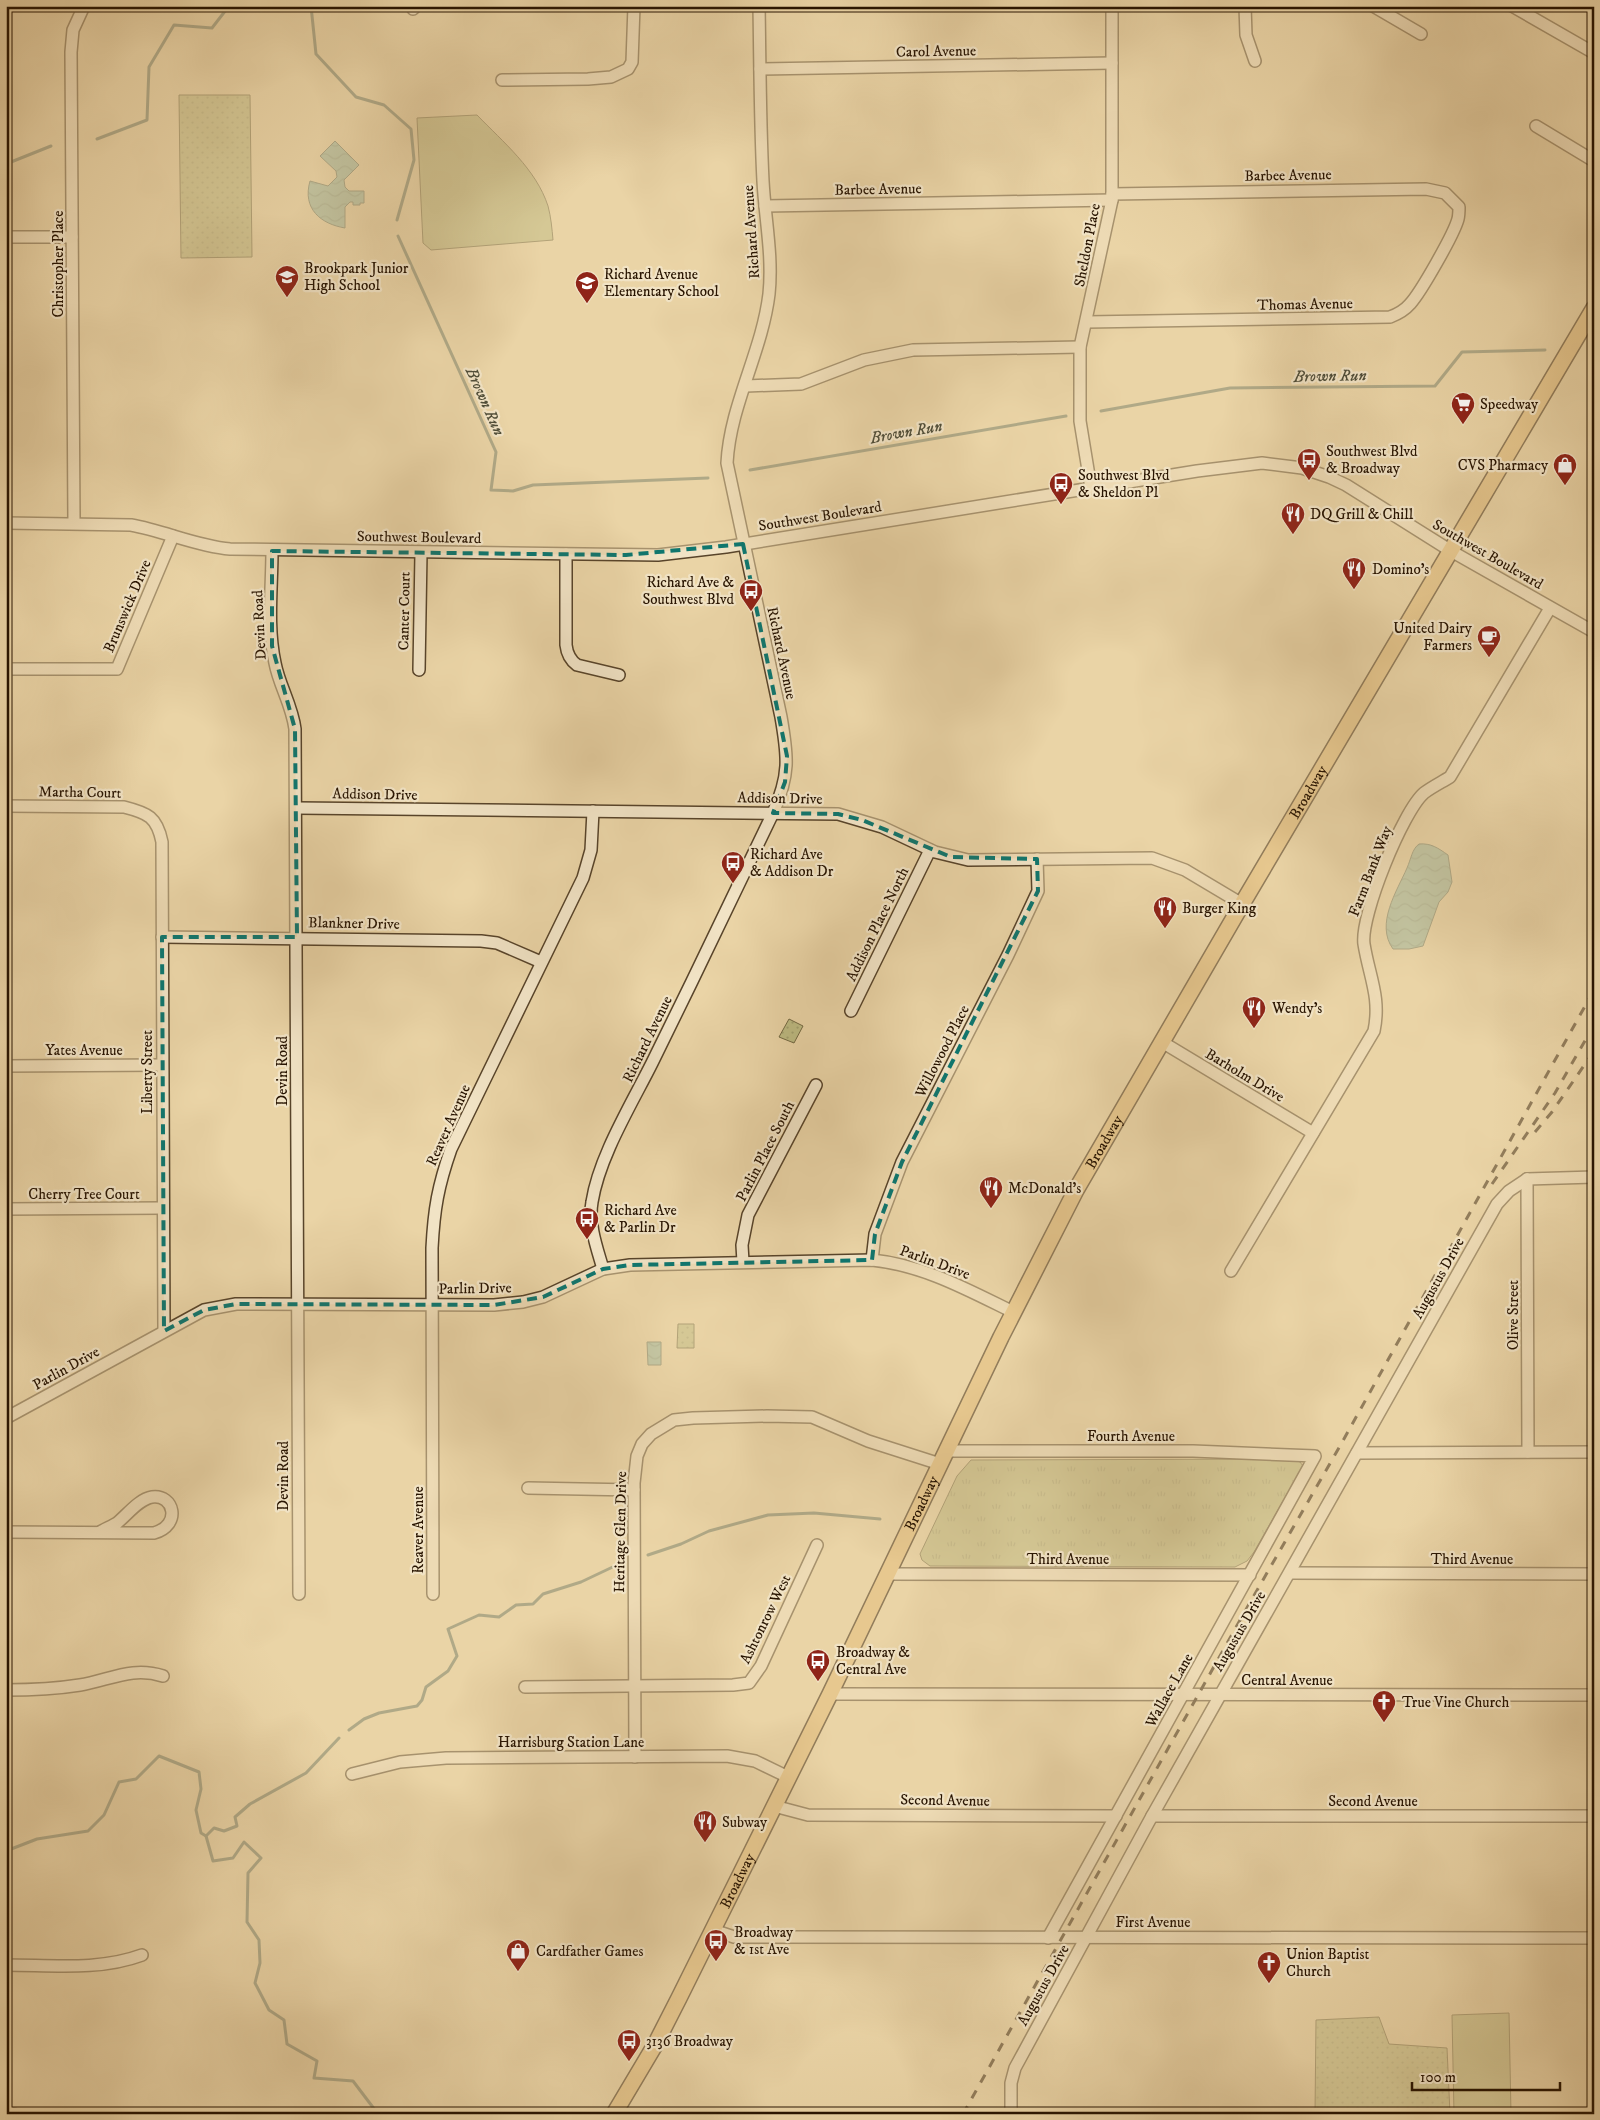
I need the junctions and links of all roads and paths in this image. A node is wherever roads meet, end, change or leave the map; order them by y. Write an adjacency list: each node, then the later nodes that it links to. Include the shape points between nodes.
1 (84, 6): 20 (street, Christopher Place, via 73,30 71,52)
2 (634, 6): 13 (street, via 632,62 620,74 588,80)
3 (759, 6): 12 (street, Richard Avenue)
4 (1112, 6): 11 (street, Sheldon Place)
5 (1245, 6): 10 (street, via 1246,36)
6 (1373, 6): 8 (street)
7 (1512, 6): 9 (street)
8 (1420, 34)
9 (1594, 53)
10 (1255, 61)
11 (1112, 63): 12 (street, Carol Avenue); 16 (street, Sheldon Place)
12 (760, 69): 17 (street, Richard Avenue)
13 (502, 80)
14 (1536, 126): 15 (street)
15 (1594, 160)
16 (1112, 197): 17 (street, Barbee Avenue); 18 (street, Barbee Avenue, via 1426,189 1445,194); 22 (street, Sheldon Place)
17 (765, 206): 24 (street, Richard Avenue, via 770,241 769,297)
18 (1459, 207): 22 (street, Thomas Avenue, via 1458,220 1417,294 1405,309 1390,317)
19 (6, 237): 20 (street)
20 (72, 237): 27 (street, Christopher Place)
21 (1594, 308): 31 (main road, Broadway)
22 (1087, 322): 23 (street, Sheldon Place)
23 (1080, 347): 24 (street, via 913,350 864,360 801,384); 25 (street, Sheldon Place, via 1080,421)
24 (746, 386): 29 (street, Richard Avenue, via 728,448 727,463)
25 (1091, 488): 29 (street, Southwest Boulevard); 31 (street, Southwest Boulevard, via 1251,464 1302,468 1346,486)
26 (6, 523): 27 (street, Southwest Boulevard)
27 (74, 523): 28 (street, Southwest Boulevard, via 131,525)
28 (174, 536): 30 (street, Southwest Boulevard, via 213,548); 36 (street, Brunswick Drive, via 117,669)
29 (743, 544): 33 (street, Southwest Boulevard, via 658,554); 42 (street, Richard Avenue, via 787,756 785,782)
30 (272, 551): 32 (street, Southwest Boulevard); 40 (street, Devin Road, via 272,646 294,717)
31 (1451, 551): 34 (street, Southwest Boulevard); 46 (main road, Broadway)
32 (421, 553): 33 (street, Southwest Boulevard); 37 (street, Canter Court)
33 (566, 554): 38 (street, via 567,653 572,662)
34 (1550, 608): 35 (street, Southwest Boulevard); 55 (street, Farm Bank Way, via 1450,777 1424,793 1392,849 1364,930 1378,1008 1374,1031)
35 (1594, 632)
36 (6, 668)
37 (418, 670)
38 (620, 675)
39 (6, 806): 43 (street, Martha Court, via 124,807)
40 (297, 808): 41 (street, Addison Drive); 48 (street, Devin Road)
41 (593, 811): 42 (street, Addison Drive); 49 (street, Reaver Avenue, via 591,850 586,871)
42 (773, 814): 44 (street, Addison Drive, via 838,814 882,827); 62 (street, Richard Avenue, via 598,1178 591,1204 594,1236)
43 (151, 816): 47 (street, Liberty Street, via 159,828 162,842)
44 (930, 850): 45 (street, Addison Drive, via 968,860); 50 (street, Addison Place North)
45 (1036, 859): 46 (street, Addison Drive, via 1152,858 1185,870); 60 (street, Willowood Place, via 1038,891 902,1162 875,1234)
46 (1242, 904): 51 (main road, Broadway)
47 (162, 937): 48 (street, Blankner Drive); 52 (street, Liberty Street)
48 (297, 937): 49 (street, Blankner Drive, via 481,940 497,943); 64 (street, Devin Road)
49 (541, 962): 65 (street, Reaver Avenue, via 451,1149 439,1182 434,1214)
50 (851, 1011)
51 (1162, 1042): 55 (street, Barholm Drive); 66 (main road, Broadway, via 1076,1190)
52 (162, 1065): 53 (street, Yates Avenue); 58 (street, Liberty Street)
53 (6, 1066)
54 (816, 1085): 61 (street, Parlin Place South, via 748,1215)
55 (1313, 1133): 63 (street, Farm Bank Way)
56 (1594, 1177): 57 (street)
57 (1527, 1179): 69 (street, Olive Street); 71 (street, Augustus Drive, via 1497,1204)
58 (162, 1208): 59 (street, Cherry Tree Court); 67 (street, Liberty Street)
59 (6, 1210)
60 (872, 1260): 61 (street, Parlin Drive); 66 (street, Parlin Drive, via 906,1265 956,1283)
61 (742, 1262): 62 (street, Parlin Drive, via 660,1263)
62 (604, 1269): 65 (street, Parlin Drive, via 561,1290 523,1302)
63 (1231, 1271)
64 (298, 1304): 65 (street, Parlin Drive); 67 (street, Parlin Drive, via 220,1306 204,1310); 83 (street, Devin Road)
65 (432, 1304): 84 (street, Reaver Avenue)
66 (1013, 1312): 73 (main road, Broadway)
67 (164, 1331): 68 (street, Parlin Drive)
68 (6, 1418)
69 (1528, 1452): 70 (street); 71 (street)
70 (1594, 1452)
71 (1358, 1453): 79 (street, Augustus Drive)
72 (1314, 1456): 73 (street, Fourth Avenue, via 1193,1452); 82 (street, Wallace Lane)
73 (943, 1458): 75 (street, Heritage Glen Drive, via 868,1441 812,1418 693,1418 674,1420 651,1434 642,1444 637,1456); 80 (main road, Broadway)
74 (528, 1488): 75 (street)
75 (634, 1490): 87 (street, Heritage Glen Drive)
76 (6, 1532): 77 (street)
77 (100, 1532): 77 (street, via 154,1533 169,1526 172,1510 161,1497 150,1497 116,1524)
78 (818, 1546): 87 (street, Ashtonrow West, via 761,1666 749,1683)
79 (1290, 1573): 81 (street, Third Avenue); 91 (street, Augustus Drive)
80 (887, 1574): 82 (street, Third Avenue); 89 (main road, Broadway)
81 (1594, 1574)
82 (1250, 1575): 90 (street, Wallace Lane)
83 (299, 1594)
84 (433, 1594)
85 (163, 1676): 88 (street, via 148,1671 134,1672 46,1690)
86 (525, 1687): 87 (street)
87 (634, 1687): 93 (street, Heritage Glen Drive)
88 (6, 1690)
89 (830, 1694): 90 (street, Central Avenue); 95 (main road, Broadway)
90 (1183, 1695): 91 (street, Central Avenue); 97 (street, Wallace Lane)
91 (1220, 1695): 92 (street, Central Avenue); 98 (street, Augustus Drive)
92 (1594, 1695)
93 (635, 1757): 94 (street, Harrisburg Station Lane, via 427,1759); 95 (street, Harrisburg Station Lane, via 742,1758)
94 (352, 1774)
95 (788, 1777): 96 (main road, Broadway)
96 (774, 1806): 97 (street, Second Avenue, via 808,1815); 100 (main road, Broadway)
97 (1116, 1816): 102 (street, Wallace Lane)
98 (1152, 1816): 99 (street, Second Avenue); 101 (street, Augustus Drive)
99 (1594, 1816)
100 (713, 1930): 102 (street, First Avenue, via 734,1937); 108 (main road, Broadway, via 655,2045)
101 (1088, 1937): 102 (street, First Avenue); 103 (street, First Avenue); 109 (street, Augustus Drive, via 1015,2068 1011,2083)
102 (1048, 1938)
103 (1594, 1938)
104 (142, 1956): 105 (street, via 98,1966)
105 (6, 1965)
106 (6, 2114): 107 (street)
107 (14, 2114)
108 (614, 2114)
109 (1011, 2114)

